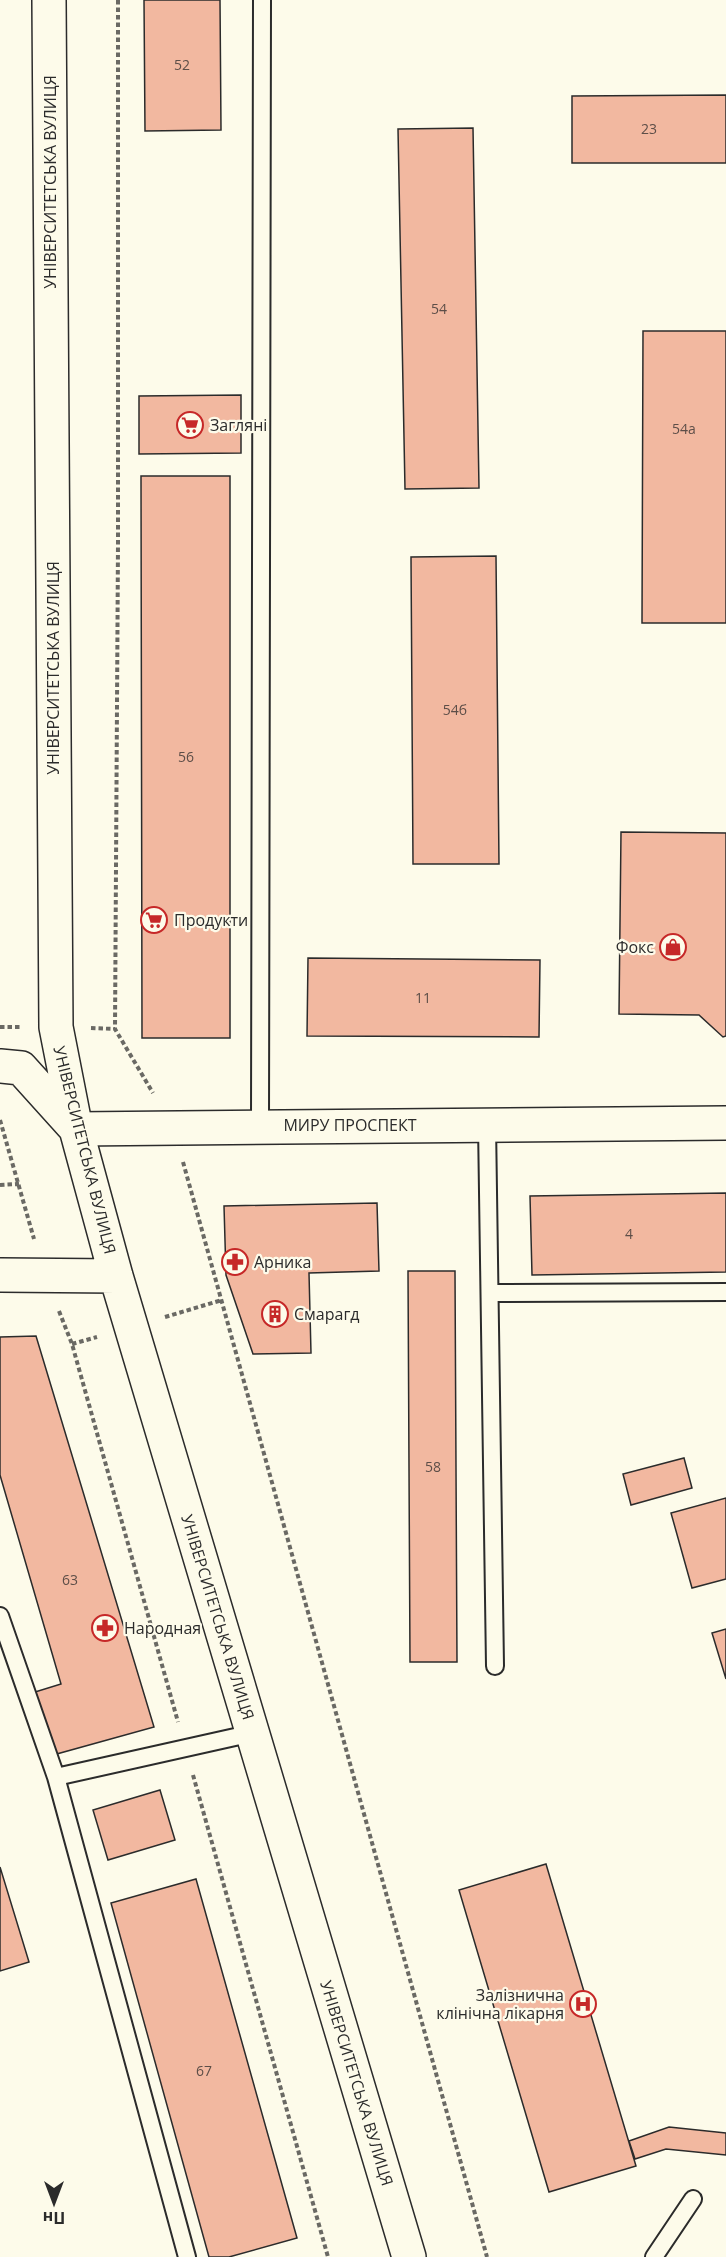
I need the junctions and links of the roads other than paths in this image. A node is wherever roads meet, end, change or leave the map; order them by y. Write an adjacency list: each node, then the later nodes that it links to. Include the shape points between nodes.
1 (49, 0): 7 (main road, УНІВЕРСИТЕТСЬКА ВУЛИЦЯ, via 56,1027)
2 (262, 0): 6 (lane)
3 (0, 1066): 7 (main road, via 21,1068)
4 (726, 1123): 5 (main road, МИРУ ПРОСПЕКТ)
5 (487, 1124): 6 (main road, МИРУ ПРОСПЕКТ); 11 (lane)
6 (260, 1126): 7 (main road, МИРУ ПРОСПЕКТ)
7 (76, 1129): 9 (main road, УНІВЕРСИТЕТСЬКА ВУЛИЦЯ)
8 (0, 1275): 9 (main road)
9 (116, 1276): 14 (main road, УНІВЕРСИТЕТСЬКА ВУЛИЦЯ)
10 (726, 1292): 11 (lane)
11 (491, 1293): 13 (lane)
12 (0, 1616): 15 (lane)
13 (495, 1666)
14 (253, 1733): 15 (lane); 18 (main road, УНІВЕРСИТЕТСЬКА ВУЛИЦЯ)
15 (56, 1777): 17 (lane)
16 (693, 2199): 19 (lane)
17 (187, 2257)
18 (409, 2257)
19 (654, 2257)

